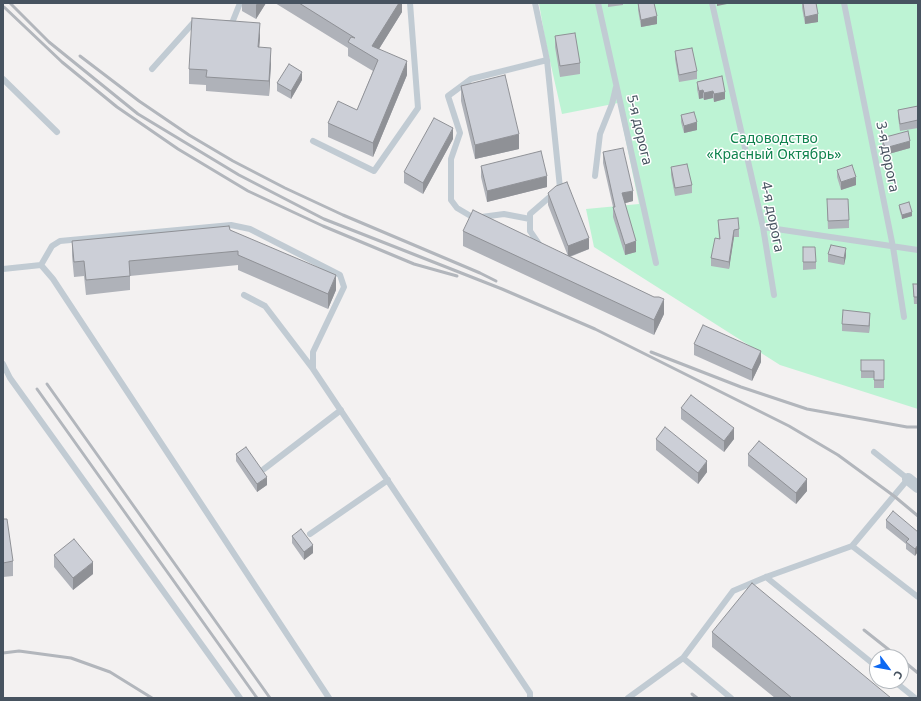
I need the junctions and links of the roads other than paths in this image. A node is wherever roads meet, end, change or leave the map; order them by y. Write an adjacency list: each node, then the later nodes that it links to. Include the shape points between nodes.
1 (240, 3): 8 (lane, via 232,23)
2 (410, 3): 14 (lane, via 418,108 374,171)
3 (535, 3): 9 (lane)
4 (598, 3): 12 (lane, 5-я дорога)
5 (712, 3): 17 (lane, 4-я дорога)
6 (844, 3): 18 (lane, 3-я дорога)
7 (202, 22): 10 (lane, via 194,22)
8 (217, 23)
9 (547, 60): 16 (lane, via 560,188 530,214); 16 (lane, via 471,79 448,96 460,134 451,159 451,200 457,208 474,218 504,214)
10 (152, 68)
11 (3, 78): 13 (lane)
12 (616, 85): 15 (lane, via 612,104 600,134); 21 (lane, 5-я дорога)
13 (57, 132)
14 (313, 141)
15 (595, 176)
16 (530, 219): 20 (lane, via 530,231)
17 (763, 227): 18 (lane); 25 (lane, 4-я дорога)
18 (893, 246): 19 (lane); 26 (lane, 3-я дорога)
19 (918, 250)
20 (547, 255)
21 (656, 262)
22 (41, 265): 23 (lane); 28 (lane, via 52,246 60,241 231,225 250,229 340,275 344,287 313,352); 43 (lane, via 53,279)
23 (3, 269)
24 (244, 295): 28 (lane, via 265,306)
25 (774, 295)
26 (904, 317)
27 (4, 367): 42 (lane)
28 (313, 369): 29 (lane)
29 (341, 410): 31 (lane); 33 (lane)
30 (874, 452): 32 (lane)
31 (264, 468)
32 (908, 479): 34 (street); 36 (lane)
33 (388, 480): 35 (lane); 44 (lane, via 530,693)
34 (918, 487)
35 (310, 534)
36 (852, 546): 37 (lane); 38 (lane)
37 (766, 577): 39 (lane, via 733,591); 40 (lane)
38 (918, 597)
39 (683, 658): 45 (lane); 46 (lane)
40 (869, 661)
41 (904, 689): 47 (lane)
42 (240, 698)
43 (329, 698)
44 (530, 698)
45 (628, 698)
46 (731, 698)
47 (915, 698)

